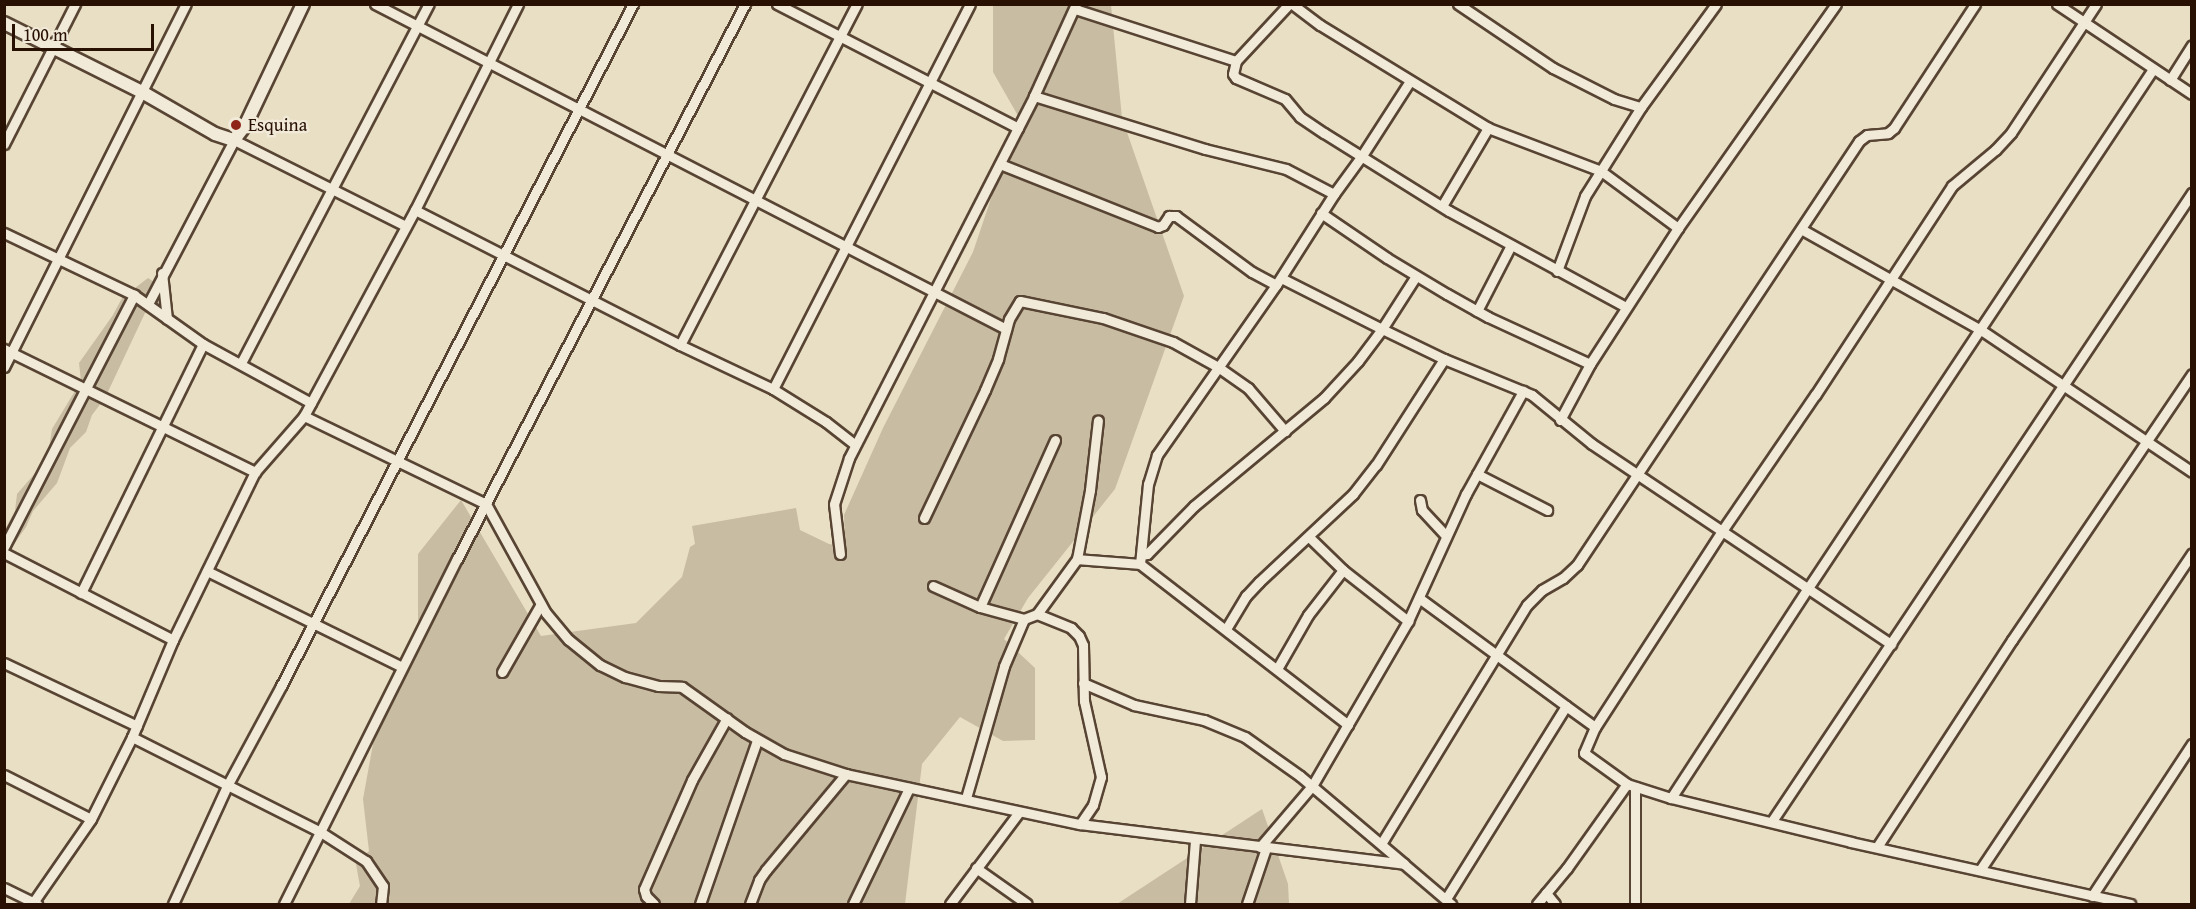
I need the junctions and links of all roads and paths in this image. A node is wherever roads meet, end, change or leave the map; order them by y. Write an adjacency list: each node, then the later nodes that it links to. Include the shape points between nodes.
1 (75, 4): 25 (street)
2 (186, 4): 32 (street)
3 (303, 4): 39 (street, via 246,124)
4 (375, 4): 22 (street)
5 (429, 4): 22 (street)
6 (518, 4): 27 (street)
7 (633, 4): 36 (street)
8 (745, 4): 41 (street)
9 (777, 4): 23 (street)
10 (857, 4): 23 (street)
11 (970, 4): 31 (street)
12 (1291, 4): 26 (street); 30 (street)
13 (1458, 4): 35 (street, via 1553,68 1614,99)
14 (1716, 4): 35 (street)
15 (1836, 4): 53 (street)
16 (1975, 4): 54 (street, via 1894,128 1858,141)
17 (2056, 4): 21 (street)
18 (2096, 4): 21 (street)
19 (1076, 7): 26 (street); 34 (street)
20 (4, 23): 25 (street)
21 (2084, 23): 28 (street); 63 (street, via 2011,133 1952,186)
22 (416, 27): 27 (street); 45 (street)
23 (841, 36): 31 (street); 48 (street)
24 (2192, 45): 29 (street)
25 (54, 47): 32 (street); 40 (street)
26 (1236, 61): 42 (street, via 1236,78 1285,99 1300,117)
27 (489, 64): 36 (street); 50 (street)
28 (2153, 69): 29 (street); 74 (street)
29 (2170, 80): 33 (street)
30 (1410, 81): 38 (street); 42 (street)
31 (929, 82): 37 (street); 57 (street)
32 (142, 92): 39 (street); 59 (street)
33 (2192, 93)
34 (1034, 96): 37 (street); 47 (street, via 1205,149 1286,169)
35 (1641, 107): 44 (street)
36 (580, 110): 41 (street); 58 (street)
37 (1018, 128): 43 (street)
38 (1488, 128): 44 (street); 49 (street)
39 (234, 141): 45 (street); 61 (street)
40 (4, 144)
41 (668, 154): 48 (street); 67 (street)
42 (1361, 157): 47 (street); 49 (street)
43 (1000, 164): 64 (street, via 1158,227 1169,216 1176,216 1245,267); 65 (street)
44 (1601, 171): 53 (street); 60 (street, via 1576,216)
45 (332, 190): 52 (street); 79 (street)
46 (2192, 193): 84 (street)
47 (1334, 194): 51 (street)
48 (754, 198): 57 (street); 76 (street)
49 (1442, 206): 56 (street)
50 (415, 210): 52 (street); 58 (street)
51 (1321, 213): 62 (street); 64 (street)
52 (406, 226): 88 (street)
53 (1678, 228): 69 (street)
54 (1801, 229): 63 (street); 101 (street)
55 (4, 233): 59 (street)
56 (1510, 245): 60 (street); 70 (street)
57 (846, 247): 65 (street); 86 (street)
58 (503, 255): 67 (street); 97 (street)
59 (61, 259): 66 (street); 77 (street)
60 (1557, 271): 69 (street)
61 (162, 273): 68 (street); 71 (street)
62 (1416, 276): 70 (street); 73 (street)
63 (1890, 281): 74 (street); 106 (street)
64 (1278, 282): 73 (street); 81 (street)
65 (934, 291): 72 (street); 96 (street)
66 (134, 295): 68 (street); 85 (street)
67 (592, 300): 76 (street); 103 (street)
68 (148, 304): 71 (street)
69 (1626, 307): 80 (street)
70 (1477, 311): 80 (street)
71 (168, 319): 75 (street)
72 (1006, 329): 81 (street, via 1016,304 1026,302 1103,318 1173,342); 105 (street, via 985,390)
73 (1382, 329): 78 (street); 93 (street, via 1339,382)
74 (1981, 330): 84 (street); 118 (street)
75 (203, 344): 79 (street); 92 (street)
76 (680, 345): 86 (street)
77 (8, 351): 82 (street); 85 (street)
78 (1444, 359): 87 (street); 108 (street, via 1376,465)
79 (241, 363): 88 (street)
80 (1590, 364): 91 (street)
81 (1218, 366): 93 (street, via 1248,388); 114 (street, via 1154,464 1143,520)
82 (4, 367)
83 (2192, 374): 95 (street)
84 (2063, 384): 95 (street); 129 (street)
85 (86, 389): 92 (street); 109 (street)
86 (772, 389): 96 (street)
87 (1523, 391): 91 (street); 100 (street)
88 (311, 403): 89 (street)
89 (304, 416): 97 (street); 98 (street)
90 (1098, 420): 113 (street)
91 (1560, 420): 101 (street)
92 (161, 426): 98 (street); 119 (street)
93 (1285, 431): 114 (street, via 1194,506)
94 (1055, 440): 122 (street)
95 (2147, 443): 99 (street); 160 (street, via 2012,640)
96 (855, 445): 112 (street, via 834,504)
97 (397, 459): 103 (street); 126 (street)
98 (255, 472): 116 (street)
99 (2192, 472)
100 (1477, 474): 104 (street); 107 (street)
101 (1638, 474): 106 (street); 130 (street, via 1577,566 1533,597)
102 (1420, 500): 107 (street, via 1422,510)
103 (486, 504): 121 (street); 132 (street)
104 (1547, 510)
105 (924, 518)
106 (1722, 531): 118 (street); 140 (street)
107 (1446, 536): 120 (street)
108 (1309, 537): 115 (street); 127 (street, via 1246,596)
109 (4, 547)
110 (4, 553): 119 (street)
111 (2192, 553): 163 (street)
112 (840, 554)
113 (1077, 559): 114 (street); 123 (street)
114 (1141, 560): 127 (street)
115 (1343, 570): 125 (street); 133 (street, via 1308,615)
116 (207, 571): 126 (street); 128 (street)
117 (933, 586): 122 (street)
118 (1808, 588): 129 (street); 151 (street)
119 (81, 593): 128 (street)
120 (1419, 597): 125 (street); 130 (street)
121 (541, 604): 134 (street); 137 (street, via 569,640 600,665 658,686 682,687)
122 (980, 607): 124 (street)
123 (1037, 614): 124 (street); 135 (street, via 1071,628 1079,636 1084,656)
124 (1024, 619): 150 (street, via 1004,666)
125 (1408, 621): 138 (street)
126 (314, 622): 132 (street); 147 (street)
127 (1226, 629): 133 (street)
128 (173, 640): 139 (street)
129 (1891, 644): 154 (street)
130 (1497, 653): 136 (street); 158 (street)
131 (4, 663): 139 (street)
132 (402, 667): 156 (street)
133 (1277, 669): 138 (street)
134 (502, 672)
135 (1083, 683): 148 (street, via 1134,705 1223,727 1265,751); 155 (street, via 1101,777 1093,805)
136 (1566, 706): 140 (street); 167 (street)
137 (728, 718): 142 (street); 172 (street, via 692,780 644,889)
138 (1348, 725): 148 (street)
139 (136, 726): 141 (street)
140 (1595, 727): 146 (street, via 1584,753)
141 (132, 737): 147 (street); 153 (street)
142 (757, 740): 144 (street, via 784,754); 173 (street)
143 (2192, 744): 166 (street)
144 (846, 774): 149 (street); 174 (street, via 766,870)
145 (4, 775): 153 (street)
146 (1631, 785): 151 (street); 165 (street); 182 (street)
147 (226, 786): 156 (street); 169 (street)
148 (1312, 786): 158 (street); 159 (street)
149 (909, 788): 150 (street); 175 (street)
150 (966, 798): 152 (street)
151 (1671, 798): 154 (street)
152 (1019, 812): 155 (street); 162 (street)
153 (91, 819): 168 (street)
154 (1772, 821): 160 (street)
155 (1080, 824): 157 (street)
156 (319, 831): 170 (street); 171 (street, via 375,871 383,886)
157 (1195, 840): 159 (street); 178 (street)
158 (1381, 844): 161 (street)
159 (1263, 847): 161 (street); 179 (street)
160 (1877, 848): 163 (street)
161 (1404, 864): 167 (street)
162 (976, 868): 176 (street); 177 (street)
163 (1980, 870): 166 (street)
164 (4, 888): 168 (street)
165 (1546, 893): 180 (street); 181 (street)
166 (2092, 896): 183 (street)
167 (1449, 902)
168 (34, 904)
169 (173, 904)
170 (284, 904)
171 (381, 904)
172 (654, 904)
173 (700, 904)
174 (750, 904)
175 (853, 904)
176 (950, 904)
177 (1027, 904)
178 (1190, 904)
179 (1247, 904)
180 (1537, 904)
181 (1555, 904)
182 (1635, 904)
183 (2130, 904)

